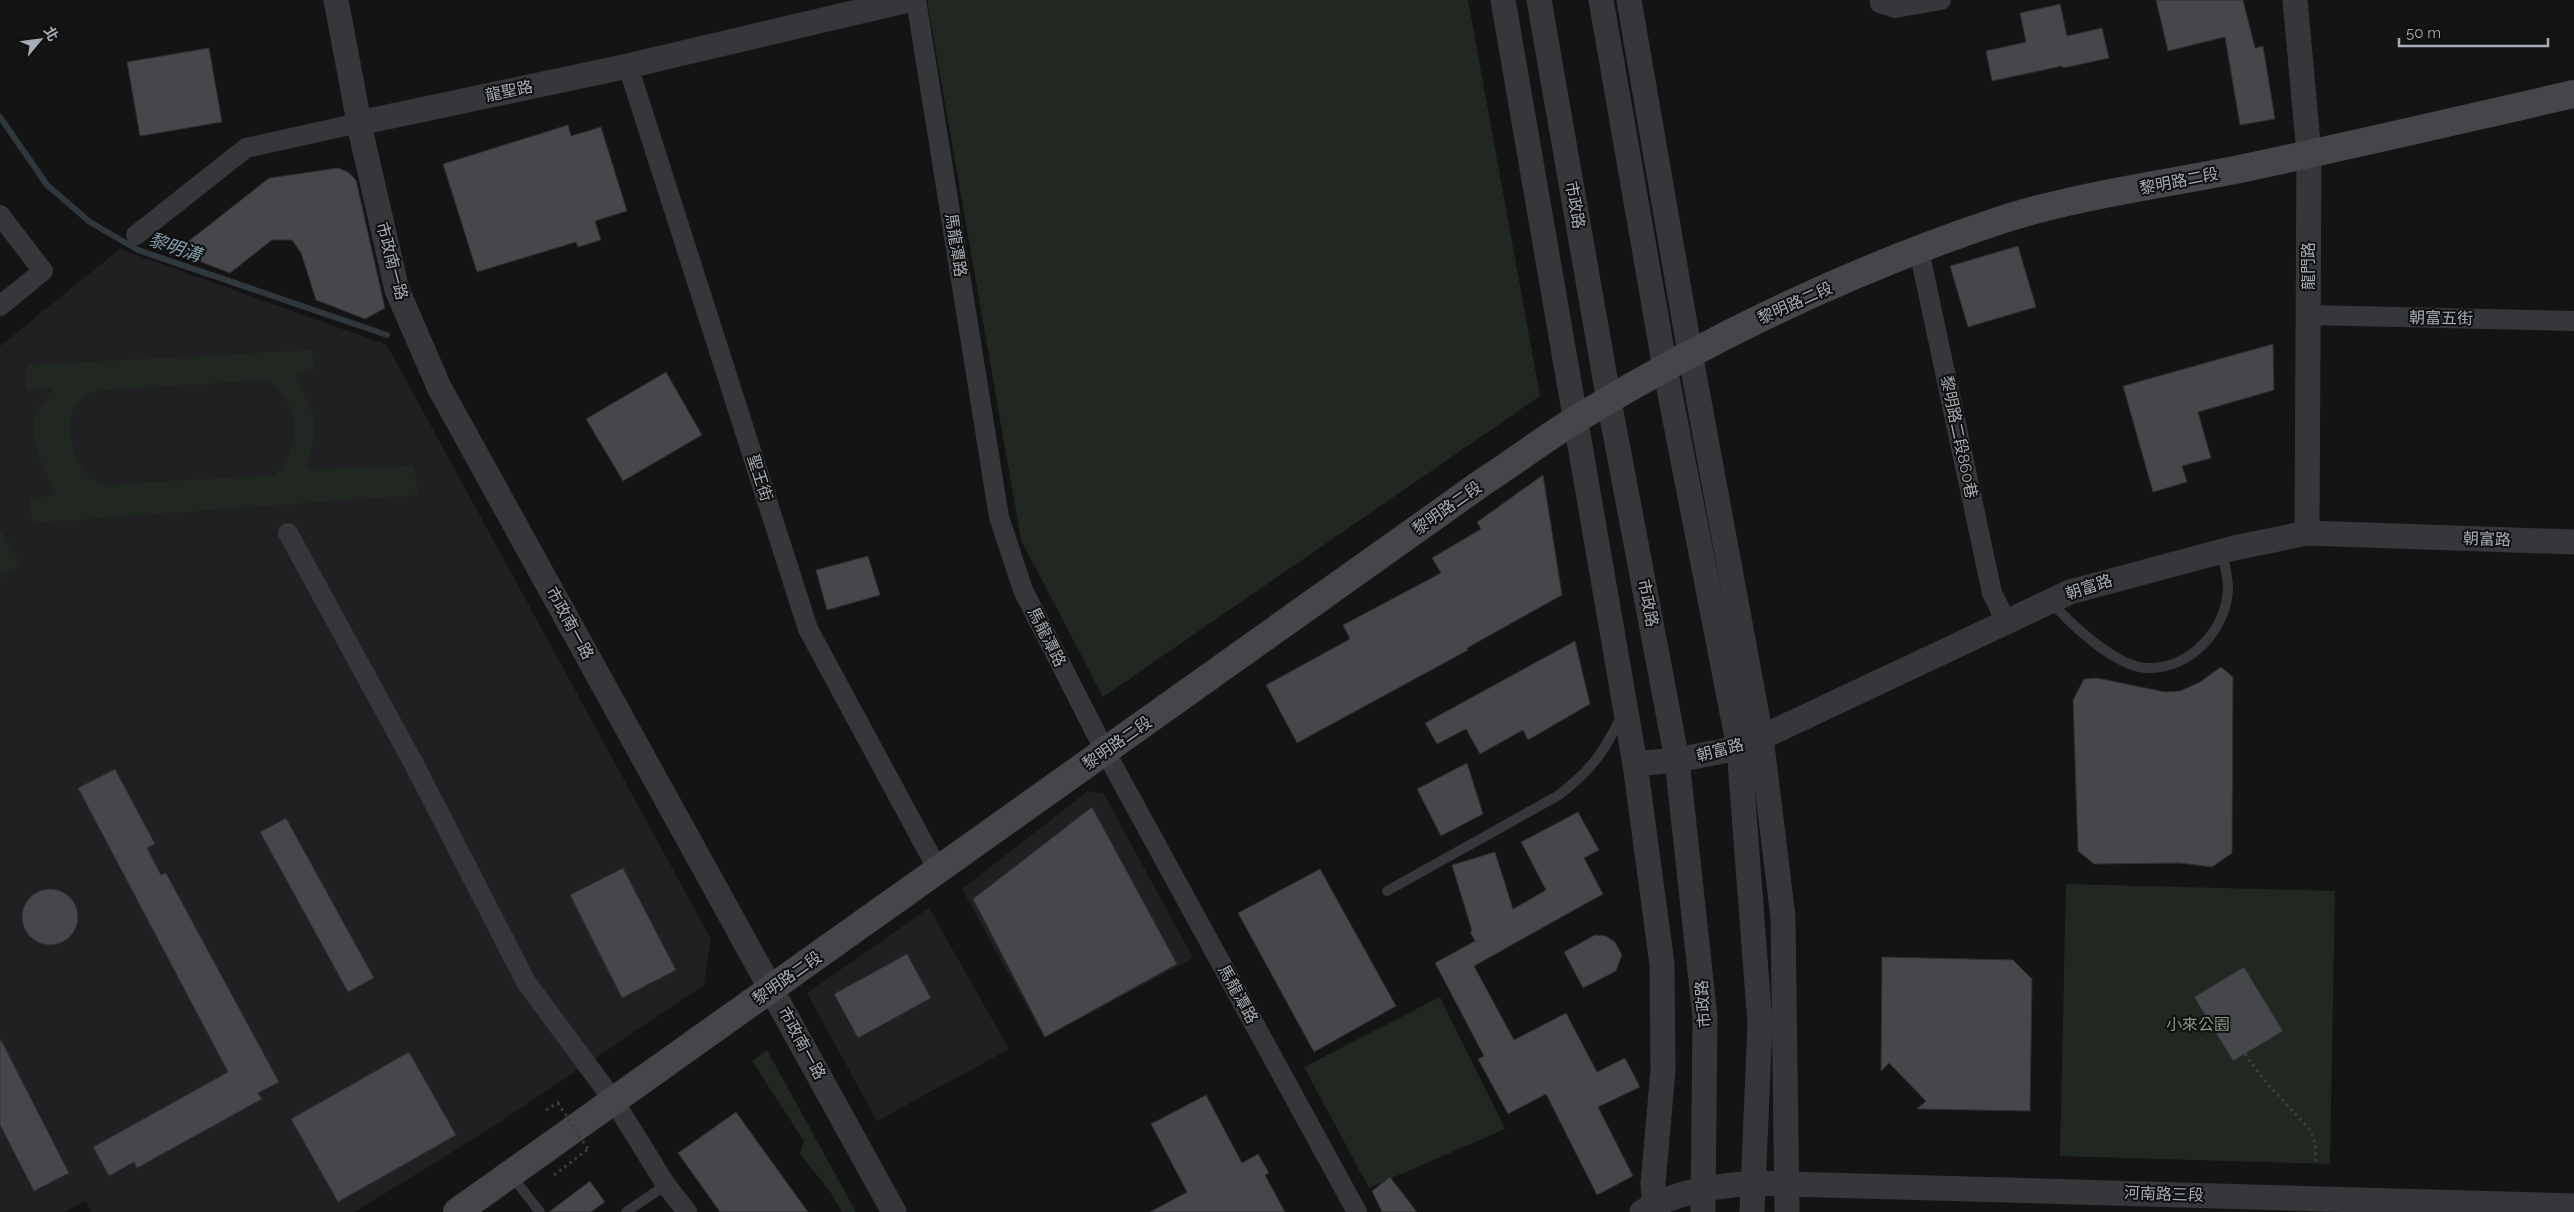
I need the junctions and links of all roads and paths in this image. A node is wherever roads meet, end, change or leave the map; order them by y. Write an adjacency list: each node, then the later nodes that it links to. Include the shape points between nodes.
1 (336, 0): 13 (street, 市政南一路)
2 (908, 0): 11 (street, 龍聖路)
3 (916, 0): 34 (street, 馬龍潭路, via 999,517 1023,590)
4 (1503, 0): 24 (street)
5 (1539, 0): 23 (street, 市政路)
6 (1601, 0): 22 (street)
7 (1629, 0): 21 (street)
8 (1880, 0): 9 (street, via 1880,3 1895,8)
9 (1941, 0)
10 (2295, 0): 14 (street, 龍門路)
11 (628, 66): 13 (street, 龍聖路); 37 (street, 聖王街, via 808,629)
12 (2574, 94): 14 (main road, 黎明路二段)
13 (359, 123): 16 (street, 龍聖路, via 246,148); 39 (street, 市政南一路, via 397,290 439,387)
14 (2309, 154): 17 (main road, 黎明路二段, via 2056,206 1991,223); 19 (street, 龍門路)
15 (0, 215): 18 (street, via 42,272)
16 (136, 235)
17 (1919, 250): 21 (main road, 黎明路二段, via 1773,311); 30 (street, 黎明路二段860巷, via 1992,593)
18 (0, 306)
19 (2308, 315): 20 (street, 朝富五街); 26 (street, 龍門路)
20 (2574, 320)
21 (1690, 353): 22 (main road, 黎明路二段); 32 (street)
22 (1665, 368): 23 (main road, 黎明路二段); 33 (street)
23 (1610, 401): 24 (main road, 黎明路二段); 35 (street, 市政路)
24 (1575, 420): 31 (street); 34 (main road, 黎明路二段)
25 (288, 533): 41 (street, via 414,764 526,982)
26 (2307, 533): 27 (street, 朝富路); 28 (street, 朝富路)
27 (2574, 542)
28 (2222, 551): 29 (street, 朝富路, via 2127,575); 29 (lane, via 2228,589 2221,619 2203,647 2178,663 2146,668 2124,661 2072,625)
29 (2051, 601): 30 (street, 朝富路)
30 (2006, 621): 32 (street, 朝富路)
31 (1625, 710): 36 (street); 38 (lane, via 1606,750 1584,776 1559,795)
32 (1761, 737): 33 (street, 朝富路); 47 (street, via 1783,918)
33 (1739, 748): 35 (street, 朝富路); 46 (street, via 1760,1024)
34 (1105, 752): 37 (main road, 黎明路二段); 58 (street, 馬龍潭路)
35 (1677, 760): 36 (street, 朝富路); 49 (street, 市政路, via 1705,1016)
36 (1635, 764): 52 (street, via 1662,964 1663,1070)
37 (938, 870): 39 (main road, 黎明路二段)
38 (1387, 891)
39 (772, 989): 41 (main road, 黎明路二段); 57 (street, 市政南一路)
40 (2245, 1054): 43 (path, via 2311,1132 2316,1143)
41 (614, 1101): 44 (main road, 黎明路二段); 48 (street)
42 (546, 1110): 45 (path, bridge, via 559,1102 588,1149)
43 (2316, 1163)
44 (510, 1174): 53 (main road, 黎明路二段); 54 (lane)
45 (554, 1175)
46 (1754, 1183): 47 (street, 河南路三段); 49 (street, 河南路三段); 60 (street)
47 (1787, 1184): 51 (street, 河南路三段); 61 (street)
48 (666, 1185): 55 (lane); 56 (street)
49 (1704, 1188): 52 (street, 河南路三段); 59 (street, 市政路)
50 (2574, 1206): 51 (street, 河南路三段)
51 (2321, 1208)
52 (1651, 1209)
53 (457, 1212)
54 (540, 1212)
55 (626, 1212)
56 (687, 1212)
57 (894, 1212)
58 (1357, 1212)
59 (1703, 1212)
60 (1752, 1212)
61 (1787, 1212)

